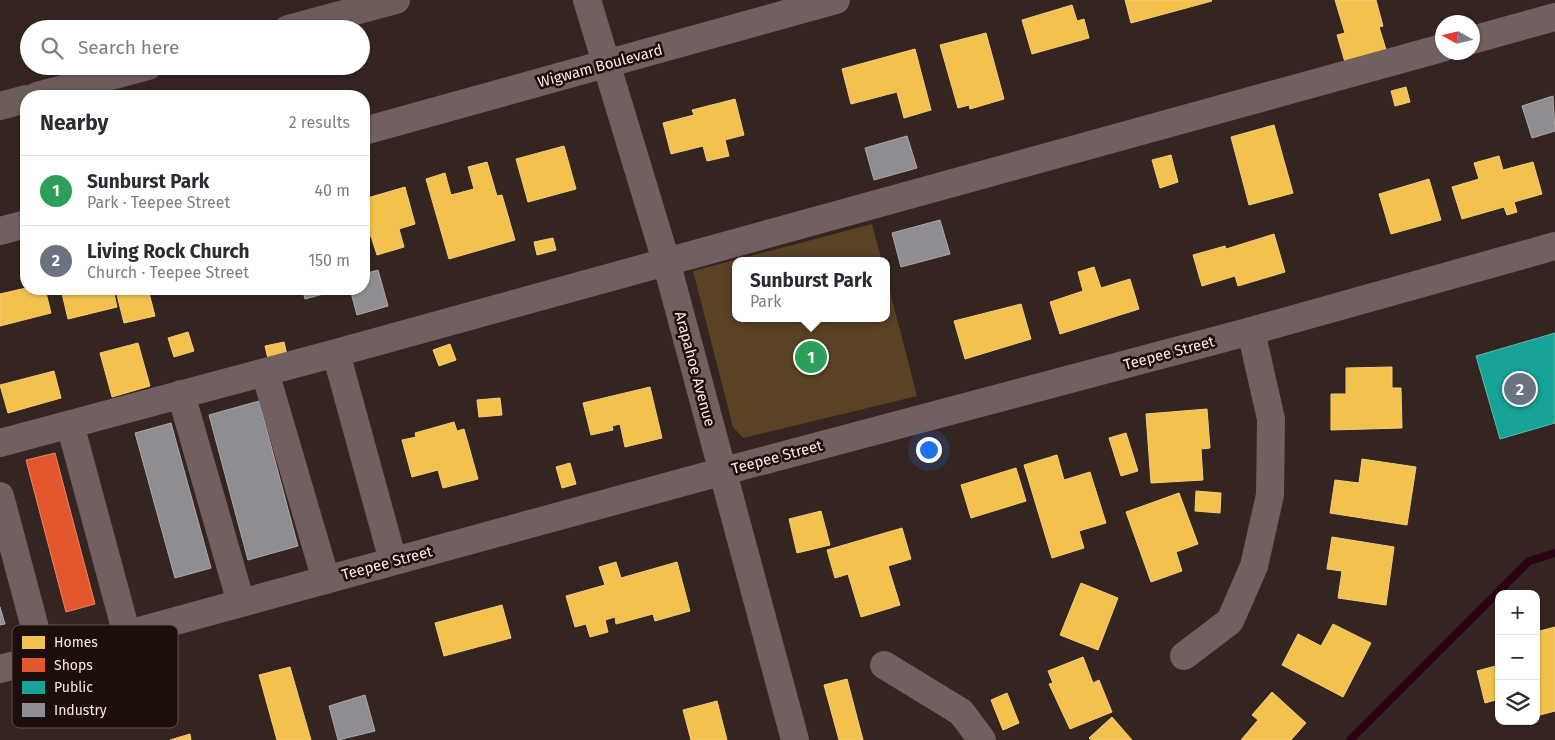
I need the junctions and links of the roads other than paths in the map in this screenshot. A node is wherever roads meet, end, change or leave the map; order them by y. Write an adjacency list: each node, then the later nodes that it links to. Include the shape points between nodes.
1 (396, 0): 5 (highway)
2 (587, 0): 8 (street, Arapahoe Avenue)
3 (836, 0): 8 (street, Wigwam Boulevard)
4 (1555, 17): 6 (street)
5 (322, 20)
6 (1480, 38)
7 (1435, 50): 17 (street)
8 (608, 64): 13 (street, Wigwam Boulevard); 17 (street, Arapahoe Avenue)
9 (115, 75): 10 (highway)
10 (59, 90)
11 (20, 101): 12 (highway)
12 (0, 106)
13 (370, 129)
14 (20, 226): 15 (street)
15 (0, 232)
16 (1555, 246): 18 (street, Teepee Street)
17 (666, 261): 19 (street); 24 (street, Arapahoe Avenue)
18 (1251, 331): 24 (street, Teepee Street); 32 (street, via 1271,418 1270,494 1254,566 1230,621)
19 (336, 354): 20 (street); 26 (street)
20 (266, 372): 21 (street); 27 (street)
21 (181, 394): 22 (street); 28 (street)
22 (70, 424): 23 (street); 30 (street)
23 (0, 443)
24 (724, 471): 26 (street, Teepee Street); 34 (street, Arapahoe Avenue)
25 (0, 496): 29 (street)
26 (393, 562): 27 (street, Teepee Street)
27 (326, 580): 28 (street, Teepee Street)
28 (241, 604): 31 (street, Teepee Street)
29 (34, 625)
30 (124, 625)
31 (164, 625)
32 (1184, 656)
33 (884, 665): 35 (street, via 961,712)
34 (795, 740)
35 (982, 740)

